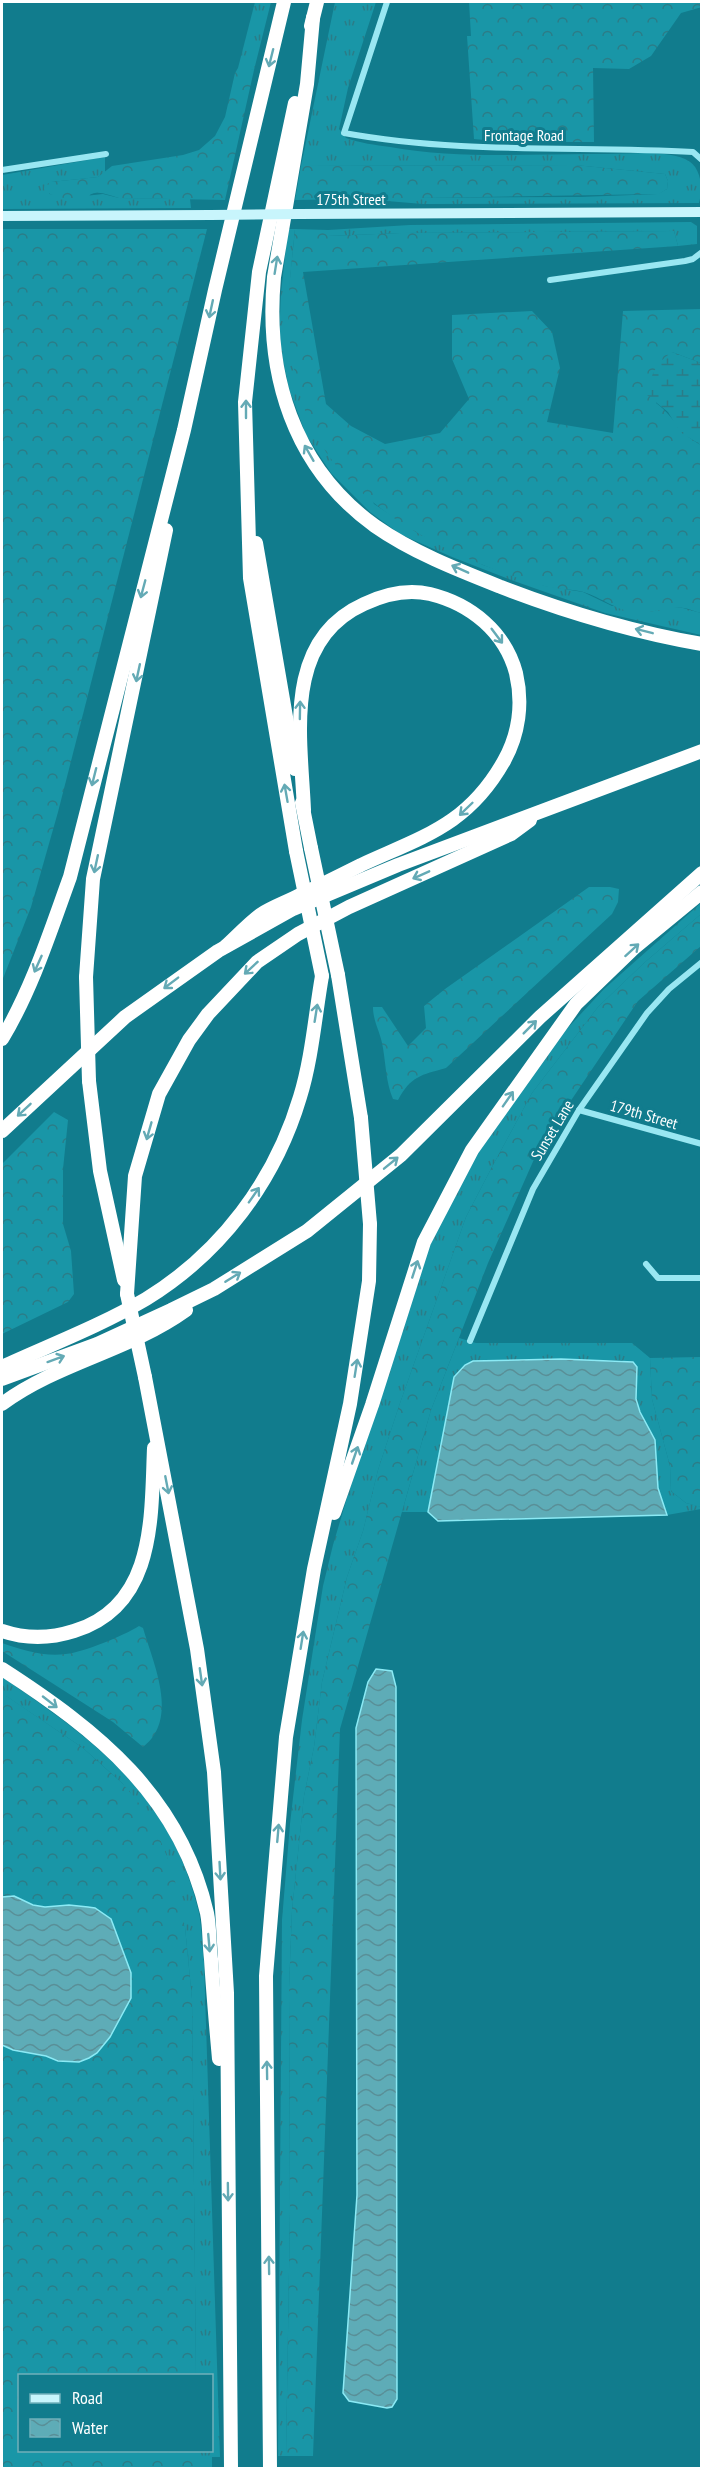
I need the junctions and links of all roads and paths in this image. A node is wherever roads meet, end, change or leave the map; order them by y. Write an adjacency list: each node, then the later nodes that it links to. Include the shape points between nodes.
1 (284, 2): 12 (highway, one-way to 12)
2 (317, 2): 4 (highway)
3 (387, 2): 6 (street, Frontage Road, via 344,133 484,149 693,152)
4 (312, 18): 13 (highway, one-way to 4, via 245,402 259,272); 14 (highway, one-way to 4, via 622,626 529,597 415,549 359,513 311,457 291,419 279,382 271,309 307,84)
5 (106, 154): 7 (street)
6 (702, 160)
7 (2, 170)
8 (702, 212): 9 (street, 175th Street, bridge)
9 (2, 216)
10 (702, 252): 11 (street, via 685,261)
11 (550, 280)
12 (184, 430): 22 (highway, one-way to 22, via 70,877 45,947); 29 (highway, one-way to 29, bridge, via 158,577 93,879 86,977 89,1081 100,1171)
13 (247, 489): 17 (highway); 31 (highway, one-way to 13, bridge, via 147,1298 203,1255 232,1225 270,1171 291,1125 307,1069 322,976 296,851 250,578)
14 (702, 644)
15 (702, 751): 16 (highway)
16 (547, 808): 20 (highway, via 339,888); 29 (highway, one-way to 29, via 511,834 298,934 257,962 208,1014 159,1094 135,1176)
17 (304, 810): 20 (highway, one-way to 20, via 302,683 331,628 357,607 407,592 444,598 489,626 513,665 520,691 519,720 512,744 491,783 442,829 260,915); 35 (highway, one-way to 17, bridge, via 350,1404 369,1281 370,1224 361,1118 338,975)
18 (702, 873): 28 (highway, one-way to 18, via 307,1232 401,1155 540,1017)
19 (702, 892): 35 (highway, one-way to 19, via 424,1242 472,1150 576,1004 635,947)
20 (226, 946): 24 (highway, one-way to 24, via 125,1017)
21 (702, 962): 23 (street, Sunset Lane, via 647,1012)
22 (2, 1039)
23 (579, 1110): 25 (street, 179th Street); 30 (street, Sunset Lane, via 533,1189)
24 (2, 1131)
25 (702, 1144)
26 (646, 1264): 27 (street, via 658,1278)
27 (702, 1278)
28 (214, 1289): 32 (highway, one-way to 28, via 97,1344); 33 (highway, via 164,1325 37,1382)
29 (127, 1294): 34 (highway, bridge)
30 (470, 1341)
31 (2, 1367)
32 (2, 1379)
33 (2, 1404)
34 (155, 1428): 36 (highway, via 150,1530 137,1575 125,1596 96,1623 60,1635 43,1638); 38 (highway, one-way to 38, via 197,1649 214,1772 226,1993)
35 (314, 1569): 40 (highway, one-way to 35, via 266,1976 286,1737)
36 (2, 1631)
37 (2, 1669): 38 (highway, one-way to 38, via 98,1739 140,1779 164,1810 188,1855 207,1914)
38 (227, 2162): 39 (highway, one-way to 39)
39 (231, 2469)
40 (270, 2469)

